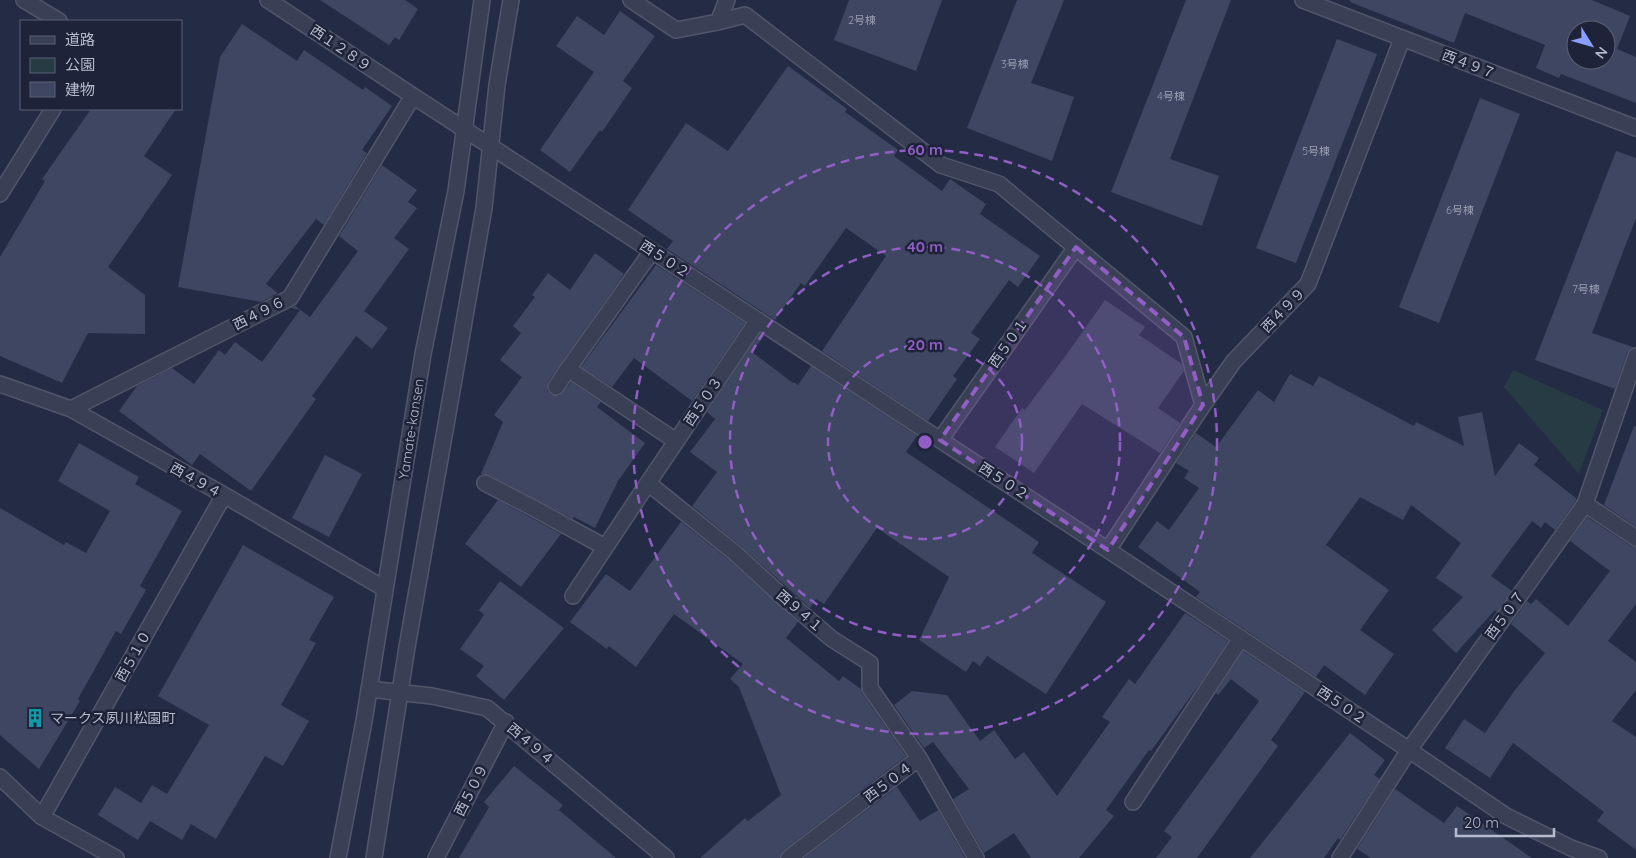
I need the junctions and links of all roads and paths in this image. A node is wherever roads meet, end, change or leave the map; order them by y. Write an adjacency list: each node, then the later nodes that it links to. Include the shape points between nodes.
1 (24, 0): 8 (street)
2 (268, 0): 11 (street, 西１２８９)
3 (482, 0): 14 (street, Yamate-kansen)
4 (511, 0): 15 (street, via 497,85)
5 (631, 0): 9 (street, via 676,30)
6 (728, 0): 9 (street)
7 (1303, 0): 10 (street, 西４９７)
8 (57, 20)
9 (718, 22): 17 (street, via 745,15 942,166 999,184)
10 (1402, 39): 13 (street, 西４９７); 24 (street, 西４９９, via 1308,284 1234,361)
11 (413, 96): 14 (street, 西５０２); 25 (street, 西４９６, via 290,298)
12 (52, 110): 16 (street)
13 (1636, 128)
14 (464, 130): 15 (street, 西５０２); 35 (street, Yamate-kansen, via 456,191 422,354)
15 (492, 148): 18 (street, 西５０２); 39 (street)
16 (0, 194)
17 (1076, 247): 24 (street, via 1184,337); 26 (street, 西５０１)
18 (652, 250): 19 (street, 西５０２); 21 (street)
19 (758, 320): 26 (street, 西５０２); 27 (street, 西５０３)
20 (1636, 356): 31 (street, 西５０７)
21 (568, 369): 23 (street); 27 (street)
22 (0, 384): 25 (street, 西４９４)
23 (556, 387)
24 (1203, 405): 34 (street, 西４９９)
25 (71, 409): 30 (street, 西４９４)
26 (940, 440): 34 (street, 西５０２)
27 (676, 441): 29 (street, 西５０３)
28 (485, 483): 33 (street)
29 (648, 483): 33 (street, 西５０３); 42 (street, 西９４１, via 735,553 832,639 870,663 870,688)
30 (224, 495): 35 (street, 西４９４); 45 (street, 西５１０)
31 (1585, 504): 32 (street); 41 (street, 西５０７)
32 (1636, 538)
33 (605, 547): 36 (street, 西５０３)
34 (1108, 550): 37 (street, 西５０２)
35 (385, 589): 38 (street, Yamate-kansen)
36 (573, 596)
37 (1241, 638): 41 (street, 西５０２); 44 (street)
38 (369, 689): 39 (street, 西４９４); 47 (street, Yamate-kansen)
39 (401, 693): 40 (street, 西４９４, via 487,708); 48 (street)
40 (506, 722): 49 (street, 西５０９); 50 (street, 西４９４)
41 (1409, 750): 53 (street, 西５０７); 54 (street, 西５０２, via 1506,816)
42 (919, 758): 51 (street, 西５０４); 52 (street, 西５０４)
43 (0, 777): 45 (street)
44 (1133, 802)
45 (42, 817): 46 (street)
46 (116, 858)
47 (338, 858)
48 (374, 858)
49 (436, 858)
50 (666, 858)
51 (789, 858)
52 (976, 858)
53 (1340, 858)
54 (1599, 858)

